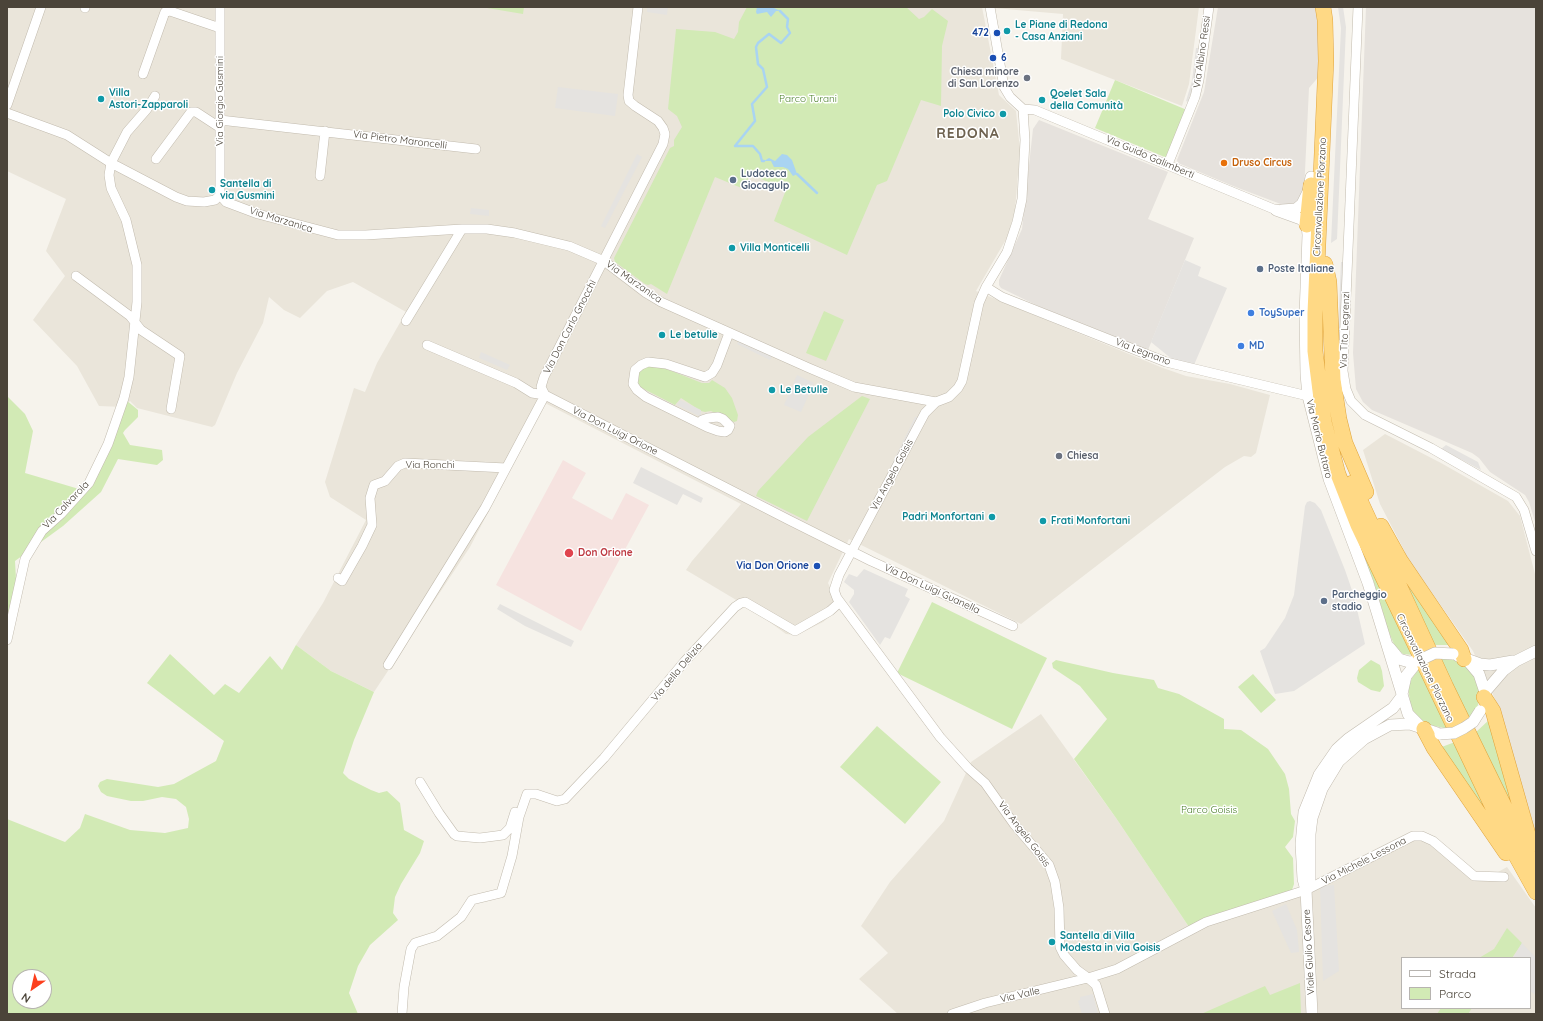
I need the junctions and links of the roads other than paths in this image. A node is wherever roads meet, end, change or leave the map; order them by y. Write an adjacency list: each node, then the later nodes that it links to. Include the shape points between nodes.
1 (41, 7): 13 (street)
2 (220, 7): 9 (street, Via Giorgio Gusmini)
3 (638, 7): 28 (street, Via Don Carlo Gnocchi, via 628,94 635,106 658,121 665,134 663,144)
4 (990, 7): 14 (street, via 1004,87)
5 (1208, 7): 21 (street, Via Albino Ressi, via 1195,97)
6 (1323, 7): 11 (highway, Circonvallazione Plorzano, via 1326,34)
7 (1330, 7): 29 (highway, Circonvallazione Plorzano, via 1334,67)
8 (1358, 7): 45 (street, Via Tito Legrenzi, via 1343,371 1346,389 1351,401 1366,414 1516,497 1524,510)
9 (220, 28): 10 (street, via 170,11 165,12); 16 (street, Via Giorgio Gusmini)
10 (143, 74)
11 (1325, 81): 23 (highway, via 1316,107); 65 (highway, Circonvallazione Plorzano, via 1314,351 1324,422 1338,474 1364,539)
12 (155, 96): 20 (street, via 127,132)
13 (7, 105)
14 (1023, 109): 21 (street, Via Guido Galimberti, via 1035,110); 31 (street, via 1025,140 1020,207 1007,252)
15 (7, 113): 20 (street, via 67,135)
16 (219, 124): 17 (street, Via Pietro Maroncelli); 19 (street, via 191,112); 24 (street, Via Giorgio Gusmini)
17 (325, 131): 18 (street, Via Pietro Maroncelli); 22 (street)
18 (476, 149)
19 (156, 159)
20 (111, 164): 24 (street, via 187,201 204,202 215,200); 33 (street, Via Calvarola, via 109,180 126,220 137,265)
21 (1168, 164): 25 (street, Via Guido Galimberti)
22 (320, 176)
23 (1311, 177): 25 (street, via 1302,204 1296,209); 26 (highway)
24 (220, 195): 27 (street, Via Marzanica, via 226,202 258,214 338,235 410,234)
25 (1276, 210): 26 (street, via 1301,219)
26 (1307, 225): 39 (street, Via Mario Buttaro, via 1305,315)
27 (462, 229): 28 (street, Via Marzanica, via 487,229 544,239 569,246); 32 (street)
28 (604, 261): 34 (street, Via Marzanica, via 651,296); 36 (street, Via Don Carlo Gnocchi)
29 (1325, 264): 52 (highway, via 1329,282 1333,380 1345,443 1388,540 1456,643); 62 (highway, Circonvallazione Plorzano, via 1322,309 1326,382 1333,426 1346,470 1446,687)
30 (76, 276): 33 (street, via 130,316)
31 (986, 287): 39 (street, Via Legnano, via 1002,297 1166,362); 40 (street, via 979,303 962,381 949,397)
32 (406, 321)
33 (134, 322): 41 (street, via 141,330 180,356); 49 (street, Via Calvarola, via 129,377 108,444 89,483 42,530 26,559)
34 (729, 333): 40 (street, Via Marzanica, via 854,387); 42 (street, via 717,365 712,373 705,377 666,364 648,362 635,370 633,384 637,390 646,397)
35 (427, 345): 37 (street, Via Don Luigi Orione)
36 (544, 377): 37 (street, via 527,386); 38 (street, Via Don Carlo Gnocchi, via 541,387)
37 (516, 383): 38 (street, Via Don Luigi Orione, via 532,393)
38 (545, 395): 43 (street); 44 (street, Via Don Luigi Orione)
39 (1308, 396): 50 (street, Via Mario Buttaro, via 1329,479 1368,583)
40 (936, 402): 44 (street, Via Angelo Goisis, via 925,413)
41 (172, 409)
42 (700, 423)
43 (506, 468): 46 (street, Via Ronchi, via 413,463 398,466 385,481 374,485 370,498 372,525 342,581); 55 (street, via 485,508)
44 (852, 551): 47 (street, Via Angelo Goisis, via 834,587); 48 (street, Via Don Luigi Guanella)
45 (1536, 552)
46 (338, 578)
47 (840, 602): 60 (street, Via della Delizia, via 830,611 795,631 745,602 741,603 685,661 604,758 565,799 557,801 536,794); 66 (street, Via Angelo Goisis, via 940,737 985,783 1014,824 1049,866 1055,882 1059,908 1060,947 1070,963)
48 (1013, 626)
49 (7, 640)
50 (1386, 643): 53 (street, Via Mario Buttaro, via 1395,657); 56 (street, Via Mario Buttaro)
51 (1536, 651): 54 (street, Viale Giulio Cesare)
52 (1462, 658): 53 (street, Viale Giulio Cesare, bridge, via 1435,653); 54 (street, Viale Giulio Cesare, via 1490,665); 57 (street, via 1479,674)
53 (1418, 661): 56 (street, Viale Giulio Cesare, via 1406,676)
54 (1516, 661): 57 (street, Viale Giulio Cesare, via 1499,674)
55 (388, 666)
56 (1402, 695): 58 (street, Viale Giulio Cesare, via 1408,714); 64 (street, Viale Giulio Cesare, via 1394,708 1337,750 1319,775 1306,806 1302,828 1303,879)
57 (1483, 700): 58 (street, Viale Giulio Cesare, bridge, via 1472,722 1454,733 1440,734); 61 (highway, via 1492,712)
58 (1423, 728): 64 (street, Viale Giulio Cesare, via 1410,724 1390,724 1364,739 1335,767 1322,789 1312,818 1310,878); 65 (highway, via 1434,748)
59 (420, 782): 60 (street, via 454,834 467,837 497,837 506,834 519,798)
60 (527, 794): 67 (street, via 501,893 472,900 461,917 437,936 415,943 410,948)
61 (1536, 859)
62 (1536, 871)
63 (1504, 877): 64 (street, Via Michele Lessona, via 1474,876 1433,841 1422,836 1413,836)
64 (1306, 890): 66 (street, via 1206,922 1116,969); 70 (street, Viale Giulio Cesare)
65 (1536, 894)
66 (1088, 978): 68 (street, Via Valle); 69 (street, Via Angelo Goisis, via 1098,988)
67 (402, 1014)
68 (952, 1014)
69 (1105, 1014)
70 (1312, 1014)

